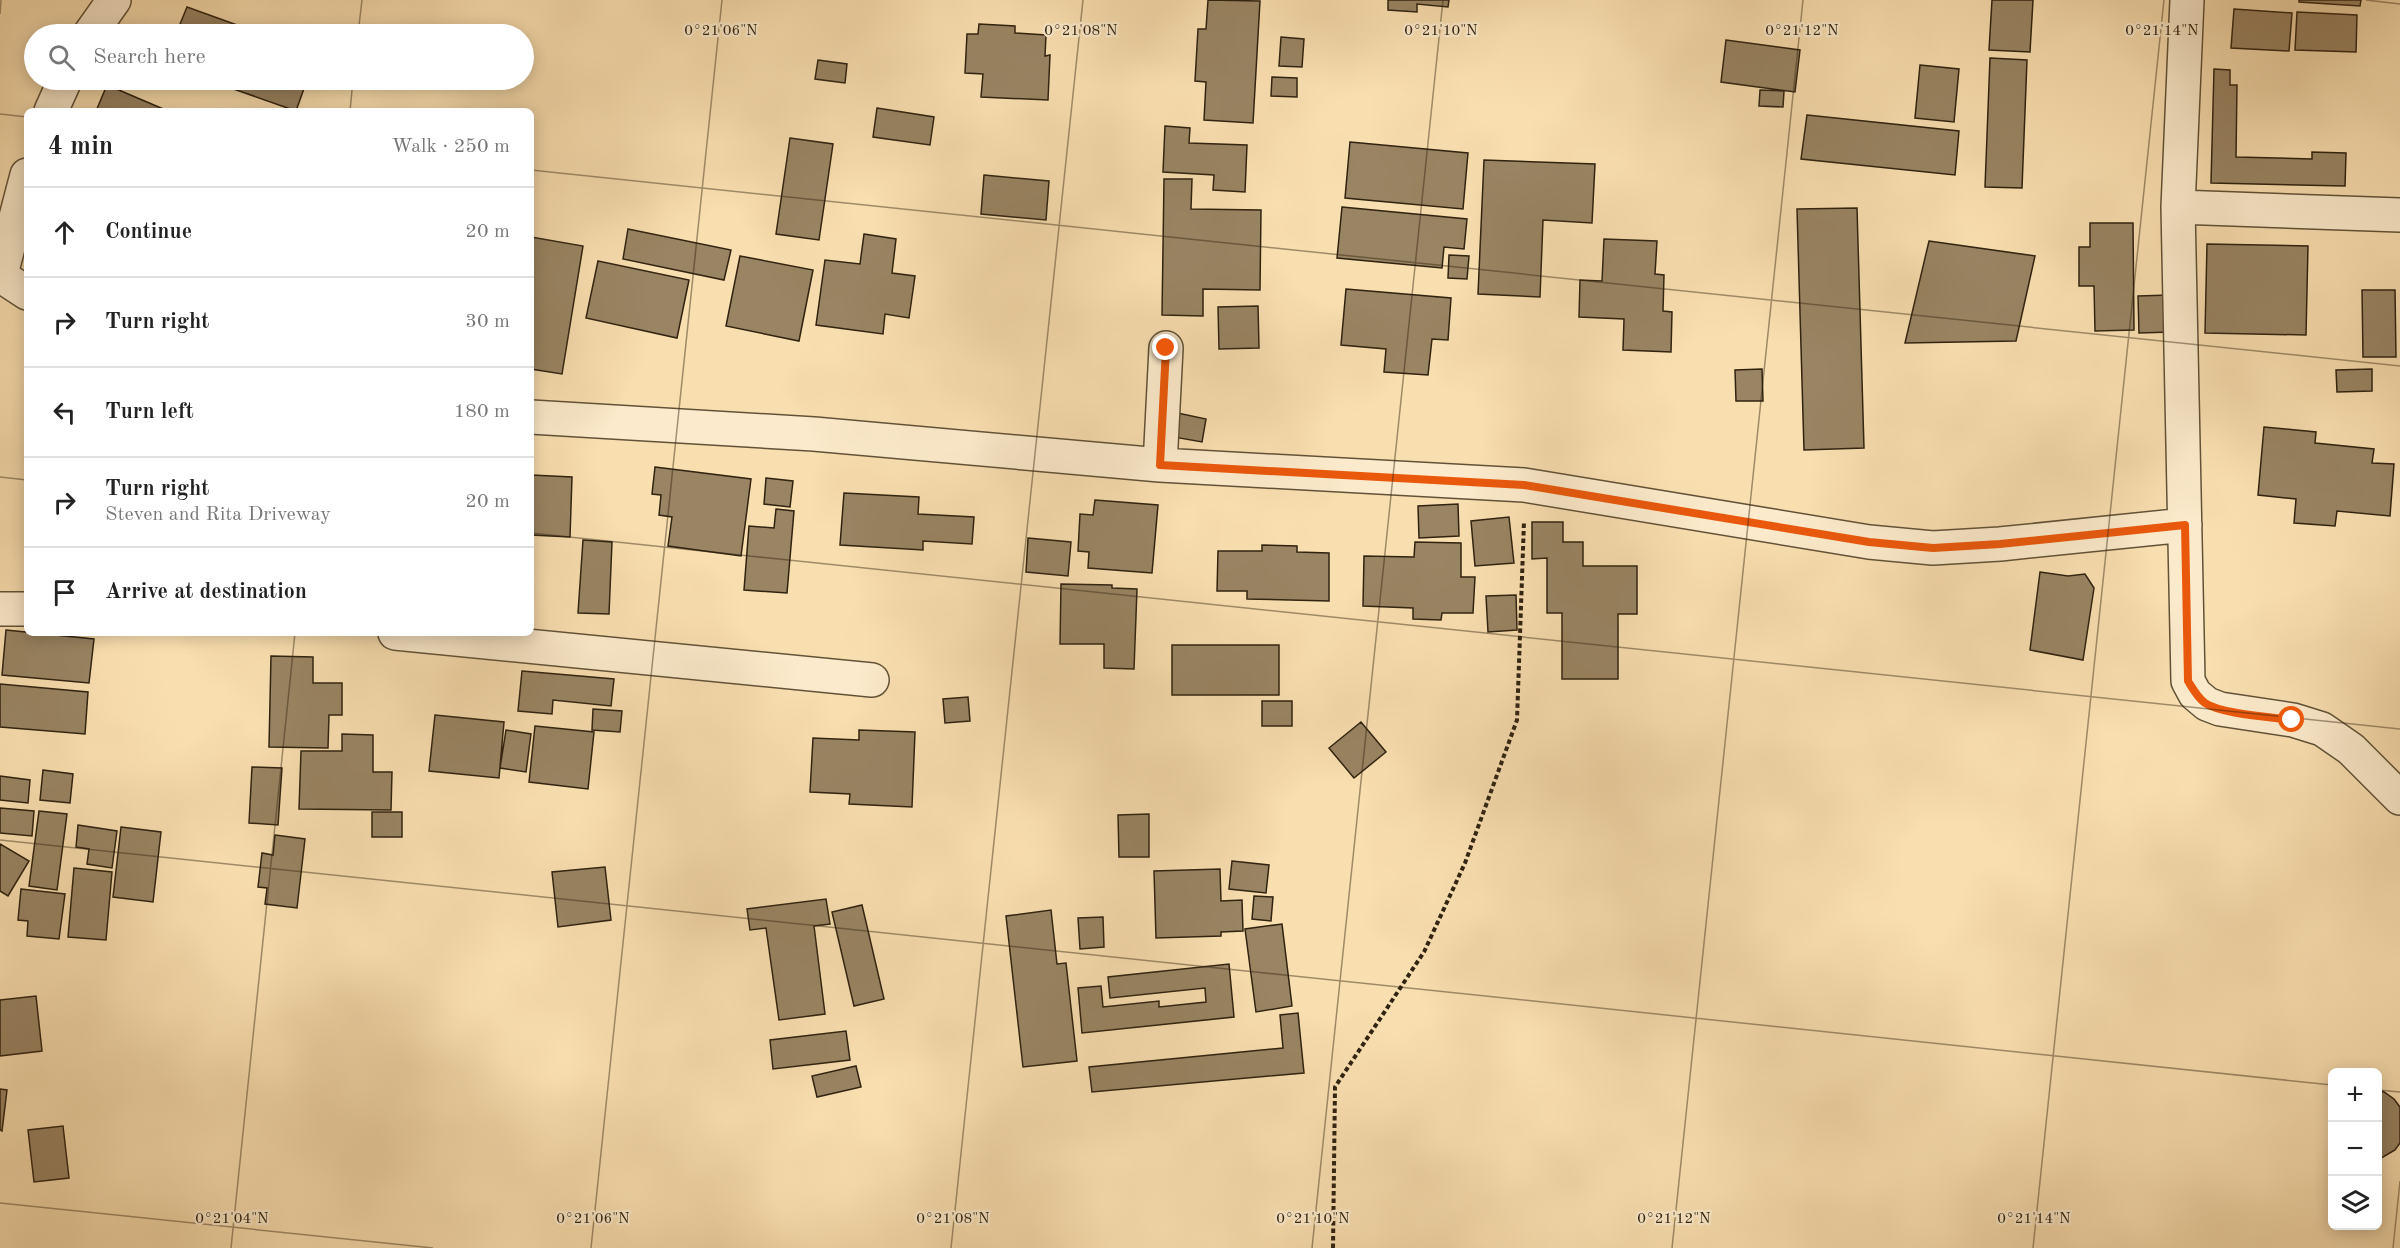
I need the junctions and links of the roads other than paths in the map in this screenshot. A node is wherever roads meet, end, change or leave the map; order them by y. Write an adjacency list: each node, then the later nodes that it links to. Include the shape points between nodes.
1 (114, 0): 3 (street)
2 (2187, 0): 7 (street)
3 (97, 24)
4 (60, 90): 5 (street)
5 (52, 108)
6 (24, 186): 9 (street)
7 (2178, 207): 8 (street); 14 (street)
8 (2400, 215)
9 (0, 277): 10 (street)
10 (24, 290)
11 (1166, 348): 13 (street)
12 (534, 417): 13 (street, via 814,434)
13 (1160, 465): 14 (street, via 1524,485 1869,542 1933,548)
14 (2185, 525): 19 (street, via 2188,681 2195,694 2220,709 2292,720 2322,729 2351,749)
15 (0, 609): 16 (street)
16 (24, 609)
17 (425, 636): 18 (street)
18 (872, 680)
19 (2400, 798)

